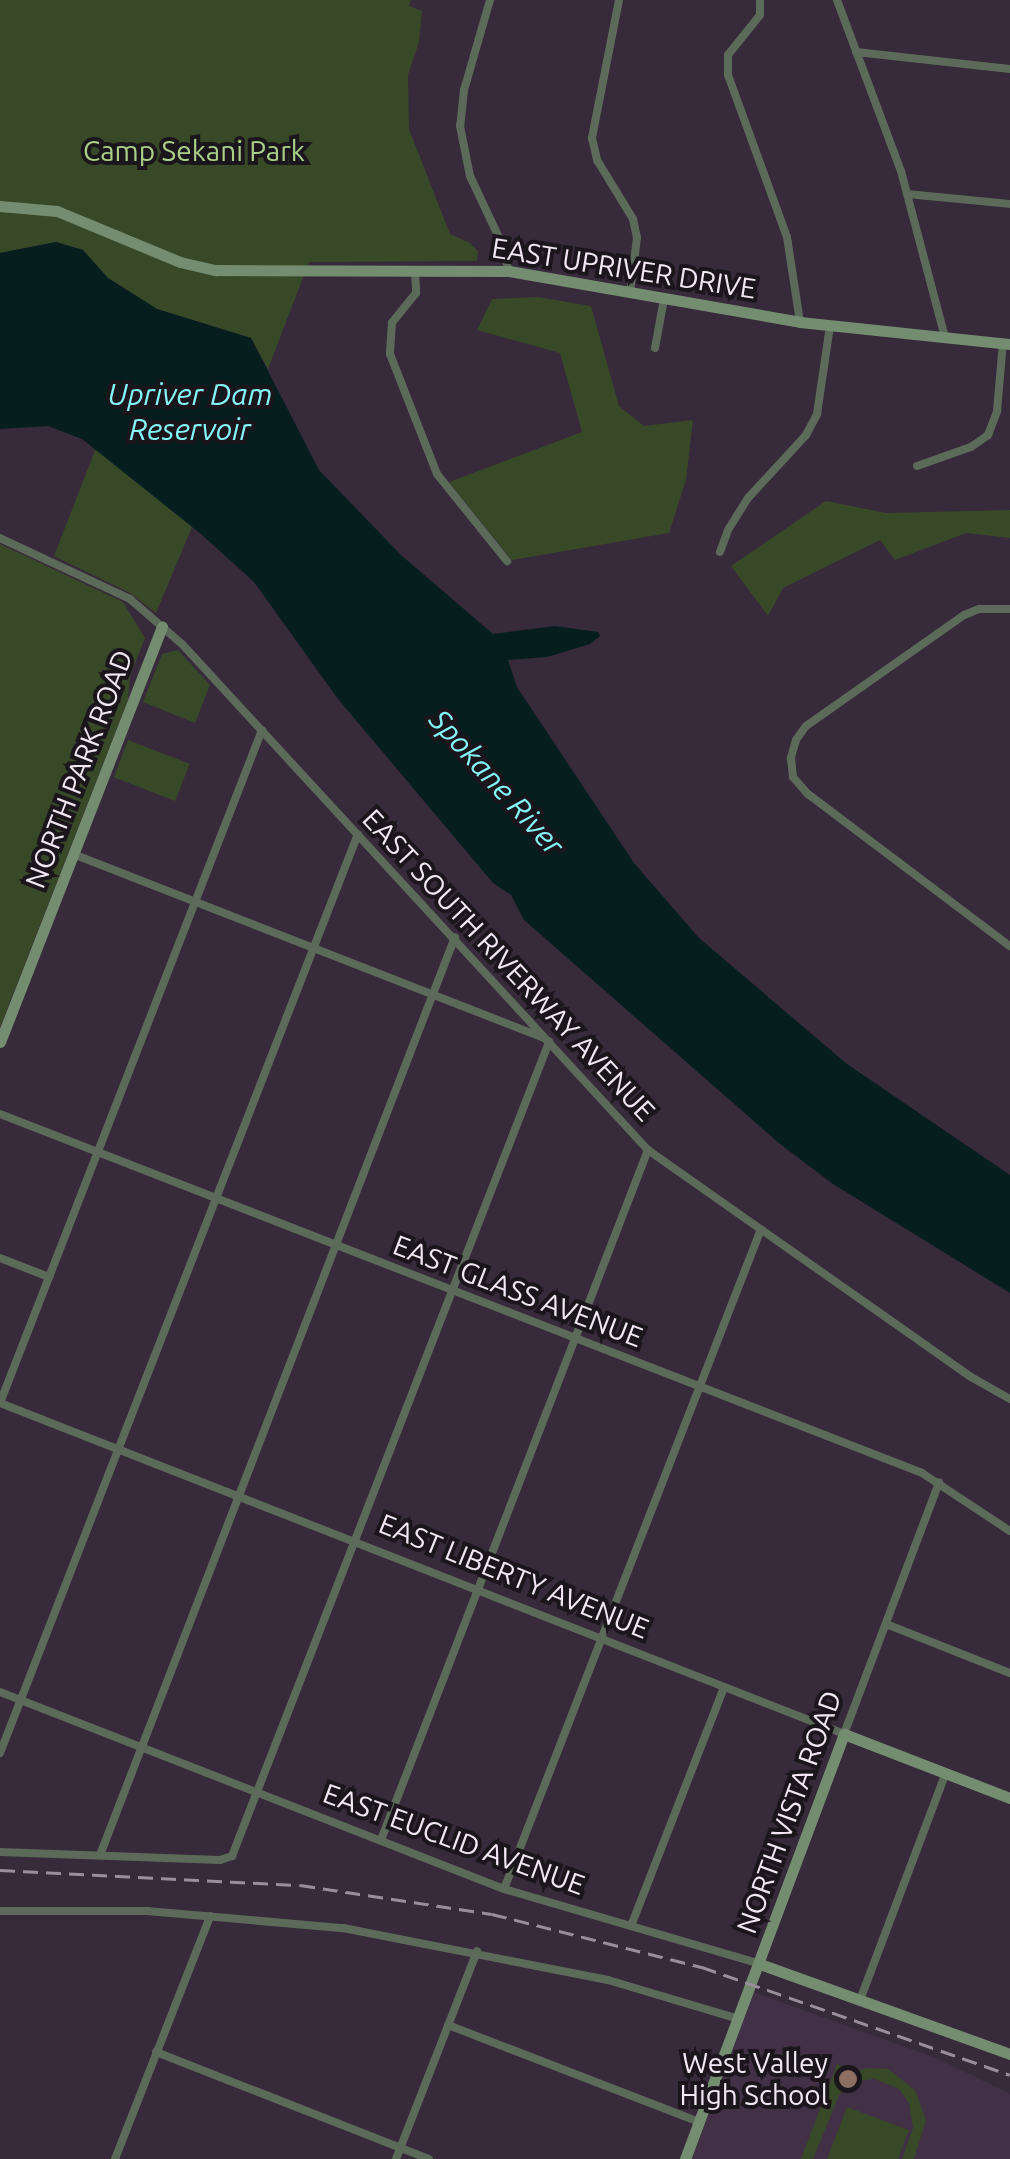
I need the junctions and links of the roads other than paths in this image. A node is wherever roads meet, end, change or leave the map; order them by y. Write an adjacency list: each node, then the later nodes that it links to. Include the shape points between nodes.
1 (490, 0): 11 (street, via 460,126 470,176)
2 (618, 0): 12 (street, via 592,138 597,160 634,219)
3 (760, 0): 14 (street, via 760,15 728,54 728,75 787,237)
4 (837, 0): 5 (street)
5 (856, 52): 6 (street); 7 (street)
6 (1010, 68)
7 (906, 194): 8 (street); 16 (street)
8 (1010, 204)
9 (0, 206): 10 (street, EAST UPRIVER DRIVE, via 56,211 216,270)
10 (415, 271): 11 (street, EAST UPRIVER DRIVE); 22 (street, via 416,293 392,323 390,354 436,474)
11 (509, 272): 12 (street, EAST UPRIVER DRIVE)
12 (630, 293): 13 (street, EAST UPRIVER DRIVE)
13 (664, 299): 14 (street, EAST UPRIVER DRIVE); 18 (street)
14 (800, 322): 15 (street, EAST UPRIVER DRIVE)
15 (830, 326): 16 (street, EAST UPRIVER DRIVE); 21 (street, via 817,414 806,436 749,497)
16 (945, 337): 17 (street, EAST UPRIVER DRIVE)
17 (1007, 343): 19 (street, via 988,434)
18 (655, 348)
19 (918, 466)
20 (0, 538): 24 (street, EAST SOUTH RIVERWAY AVENUE, via 130,599)
21 (720, 552)
22 (508, 561)
23 (1010, 609): 30 (street, via 964,615 806,726 791,758 793,778 808,794)
24 (162, 626): 25 (street, EAST SOUTH RIVERWAY AVENUE); 27 (street, NORTH PARK ROAD)
25 (262, 730): 26 (street, EAST SOUTH RIVERWAY AVENUE); 28 (street)
26 (358, 834): 29 (street, EAST SOUTH RIVERWAY AVENUE); 31 (street)
27 (73, 854): 28 (street); 34 (street, NORTH PARK ROAD)
28 (194, 902): 31 (street); 37 (street)
29 (455, 938): 32 (street); 33 (street, EAST SOUTH RIVERWAY AVENUE)
30 (1010, 946)
31 (314, 948): 32 (street); 38 (street)
32 (432, 994): 33 (street); 40 (street)
33 (547, 1040): 36 (street, EAST SOUTH RIVERWAY AVENUE); 43 (street)
34 (0, 1042)
35 (0, 1114): 37 (street, EAST GLASS AVENUE)
36 (648, 1150): 39 (street, EAST SOUTH RIVERWAY AVENUE); 44 (street)
37 (98, 1152): 38 (street, EAST GLASS AVENUE); 42 (street)
38 (216, 1198): 40 (street, EAST GLASS AVENUE); 48 (street)
39 (761, 1229): 45 (street); 46 (street, EAST SOUTH RIVERWAY AVENUE)
40 (335, 1244): 43 (street, EAST GLASS AVENUE); 50 (street)
41 (0, 1258): 42 (street)
42 (48, 1277): 47 (street)
43 (453, 1290): 44 (street, EAST GLASS AVENUE); 52 (street)
44 (574, 1337): 45 (street, EAST GLASS AVENUE); 53 (street)
45 (697, 1385): 49 (street, EAST GLASS AVENUE); 55 (street)
46 (1010, 1399)
47 (0, 1403): 48 (street, EAST LIBERTY AVENUE)
48 (118, 1449): 50 (street, EAST LIBERTY AVENUE); 59 (street)
49 (939, 1482): 51 (street, EAST GLASS AVENUE); 54 (street, NORTH VISTA ROAD)
50 (237, 1495): 52 (street, EAST LIBERTY AVENUE); 61 (street)
51 (1010, 1531)
52 (356, 1541): 53 (street, EAST LIBERTY AVENUE); 64 (street)
53 (478, 1590): 55 (street, EAST LIBERTY AVENUE); 66 (street)
54 (886, 1624): 56 (street); 60 (street, NORTH VISTA ROAD)
55 (601, 1637): 57 (street, EAST LIBERTY AVENUE); 69 (street)
56 (1010, 1673)
57 (724, 1687): 60 (street, EAST LIBERTY AVENUE); 72 (street)
58 (0, 1692): 59 (street, EAST EUCLID AVENUE)
59 (20, 1700): 61 (street, EAST EUCLID AVENUE); 62 (street)
60 (844, 1734): 63 (street, EAST LIBERTY AVENUE); 74 (street, NORTH VISTA ROAD)
61 (140, 1746): 64 (street, EAST EUCLID AVENUE); 68 (street)
62 (0, 1752)
63 (946, 1773): 65 (street, EAST LIBERTY AVENUE); 75 (street)
64 (258, 1792): 66 (street, EAST EUCLID AVENUE); 68 (street, via 232,1856)
65 (1010, 1798)
66 (381, 1840): 69 (street, EAST EUCLID AVENUE)
67 (0, 1852): 68 (street)
68 (100, 1854)
69 (504, 1890): 72 (street, EAST EUCLID AVENUE)
70 (0, 1911): 71 (street)
71 (210, 1916): 73 (street, via 344,1928); 78 (street)
72 (631, 1926): 74 (street, EAST EUCLID AVENUE)
73 (477, 1951): 76 (street, via 608,1980); 77 (street)
74 (760, 1964): 75 (street, EAST EUCLID AVENUE); 76 (street, NORTH VISTA ROAD)
75 (860, 2000): 79 (street, EAST EUCLID AVENUE)
76 (740, 2020): 80 (street, NORTH VISTA ROAD)
77 (448, 2025): 80 (street); 81 (street)
78 (156, 2052): 81 (street); 82 (street)
79 (1010, 2054)
80 (700, 2122): 85 (street, NORTH VISTA ROAD)
81 (400, 2148): 83 (street); 84 (street)
82 (115, 2159)
83 (396, 2159)
84 (428, 2159)
85 (686, 2159)

